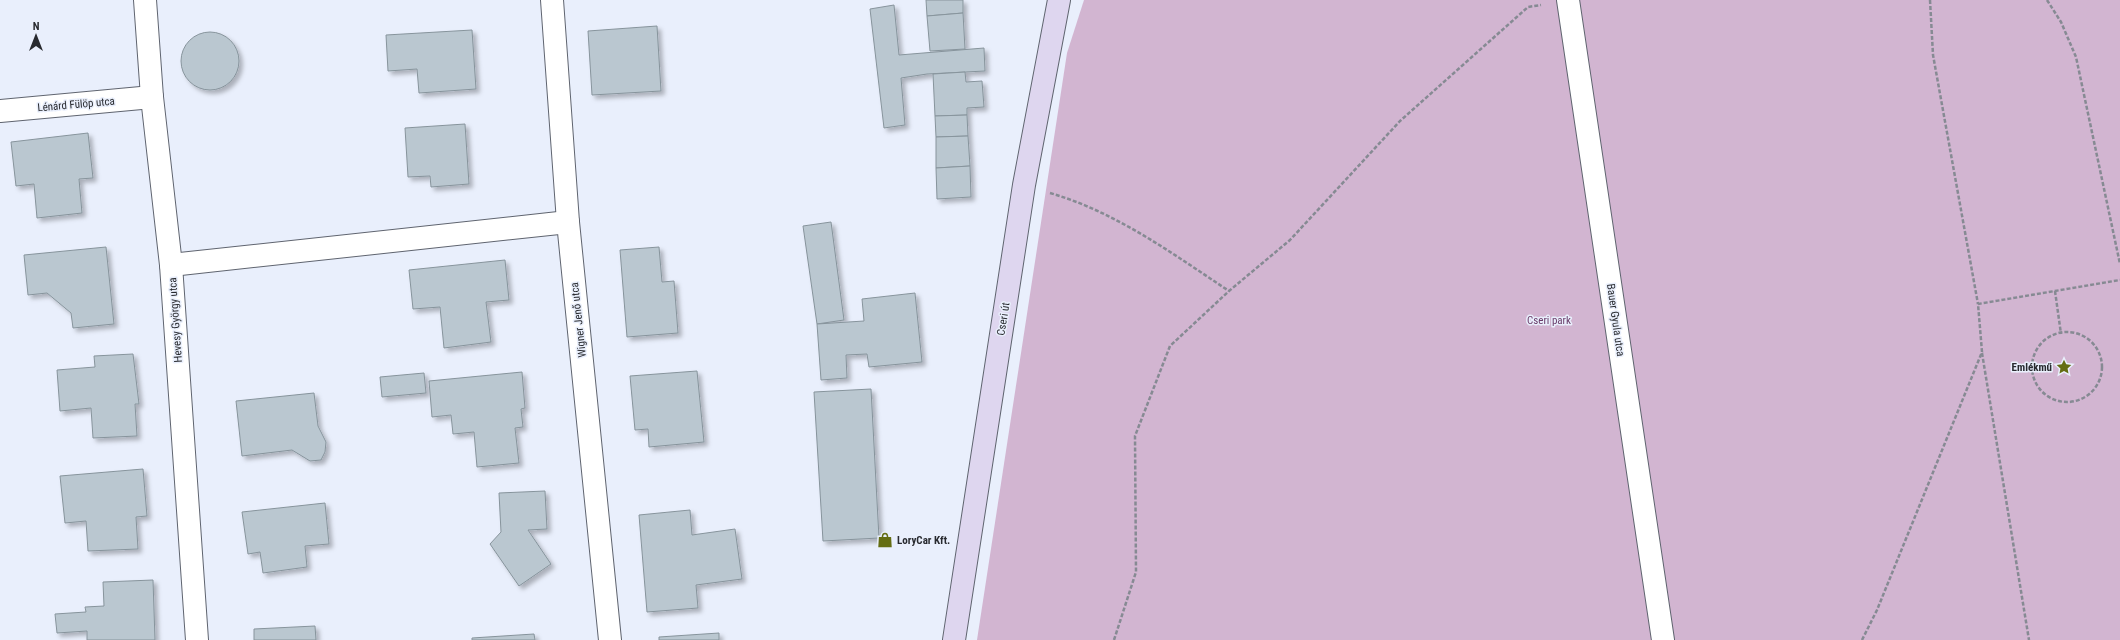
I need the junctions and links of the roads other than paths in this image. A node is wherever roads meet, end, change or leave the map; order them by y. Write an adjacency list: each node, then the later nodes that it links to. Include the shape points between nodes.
1 (145, 0): 5 (street, Hevesy György utca)
2 (552, 0): 7 (street, Wigner Jenő utca)
3 (1059, 0): 11 (street, Cseri út, via 1024,185)
4 (1569, 1): 12 (street, Bauer Gyula utca)
5 (152, 97): 6 (street, Lénárd Fülöp utca); 8 (street, Hevesy György utca)
6 (0, 111)
7 (568, 222): 8 (street); 10 (street, Wigner Jenő utca)
8 (171, 265): 9 (street, Hevesy György utca)
9 (197, 640)
10 (610, 640)
11 (954, 640)
12 (1663, 640)

